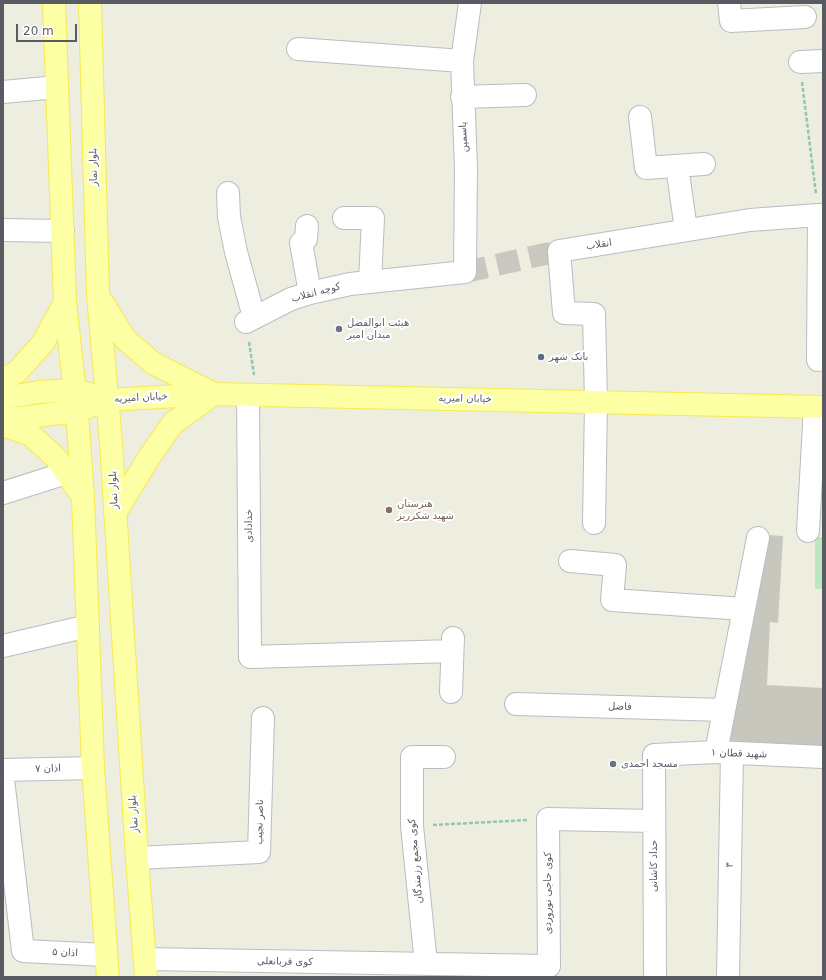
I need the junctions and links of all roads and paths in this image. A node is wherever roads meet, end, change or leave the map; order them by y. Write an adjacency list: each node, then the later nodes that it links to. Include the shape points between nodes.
1 (54, 3): 10 (main road)
2 (90, 3): 27 (main road, بلوار نماز)
3 (470, 3): 7 (street, یاسمین)
4 (729, 3): 5 (street, via 730,21)
5 (805, 17)
6 (298, 49): 7 (street)
7 (462, 61): 13 (street, یاسمین)
8 (800, 62): 9 (street); 18 (path)
9 (823, 62)
10 (57, 87): 11 (street); 22 (main road)
11 (3, 92)
12 (525, 95): 13 (street)
13 (462, 97): 24 (street, یاسمین, via 466,168)
14 (640, 117): 16 (street, via 646,168)
15 (704, 164): 16 (street)
16 (677, 166): 21 (street)
17 (228, 193): 29 (street, via 229,217)
18 (821, 215): 21 (street, انقلاب, via 750,220); 30 (street)
19 (344, 218): 25 (street, via 373,218)
20 (3, 230): 22 (street)
21 (686, 230): 37 (street, انقلاب, via 559,251 564,313 594,314)
22 (63, 231): 28 (main road)
23 (304, 235): 26 (street)
24 (465, 272): 25 (street, کوچه انقلاب)
25 (370, 282): 26 (street, کوچه انقلاب)
26 (310, 293): 29 (street, کوچه انقلاب, via 291,299)
27 (98, 295): 32 (main road, via 125,338 153,363); 36 (main road, بلوار نماز)
28 (65, 302): 31 (main road, via 43,343 17,372); 35 (main road)
29 (250, 320): 33 (path)
30 (818, 360)
31 (3, 380)
32 (214, 394): 33 (main road, خیابان امیریه); 36 (main road, خیابان امیریه); 44 (main road, via 173,423)
33 (253, 395): 37 (main road, خیابان امیریه); 52 (street, خدادادی, via 250,657 452,644)
34 (3, 398): 35 (main road, via 39,392)
35 (76, 400): 36 (main road); 39 (main road); 43 (main road)
36 (107, 400): 44 (main road, بلوار نماز)
37 (596, 402): 38 (main road, خیابان امیریه); 45 (street)
38 (819, 407): 46 (street)
39 (3, 420)
40 (3, 425): 41 (main road, via 31,435 56,458)
41 (66, 473): 42 (street); 43 (main road)
42 (3, 493)
43 (83, 497): 50 (main road)
44 (115, 513): 66 (main road, بلوار نماز)
45 (594, 523)
46 (808, 531)
47 (758, 538): 49 (street, ۳)
48 (570, 561): 49 (street, via 614,565 612,600)
49 (744, 609): 54 (street, ۳)
50 (88, 626): 51 (street); 60 (main road)
51 (3, 646)
52 (451, 692)
53 (516, 704): 54 (street, فاضل)
54 (724, 710): 56 (street, ۳)
55 (263, 718): 66 (street, ناصر نجیب, via 259,852)
56 (724, 752): 57 (street, شهید قطان ۱); 59 (street, شهید قطان ۱); 74 (street, ۳)
57 (654, 755): 64 (street, حداد کاشانی)
58 (444, 757): 65 (street, کوی مجمع رزمندگان, via 412,758)
59 (823, 757)
60 (93, 768): 61 (street, اذان ۷); 68 (main road)
61 (3, 770)
62 (3, 779): 67 (street)
63 (548, 819): 64 (street); 65 (path); 70 (street, کوی حاجی نوروردی)
64 (654, 821): 73 (street, حداد کاشانی)
65 (412, 826): 69 (street, کوی مجمع رزمندگان)
66 (137, 858): 71 (main road, بلوار نماز)
67 (11, 915): 68 (street, اذان ۵, via 23,951)
68 (106, 955): 72 (main road)
69 (426, 964): 70 (street, کوی قربانعلی); 71 (street, کوی قربانعلی)
70 (549, 966)
71 (145, 968)
72 (108, 977)
73 (655, 977)
74 (728, 977)

